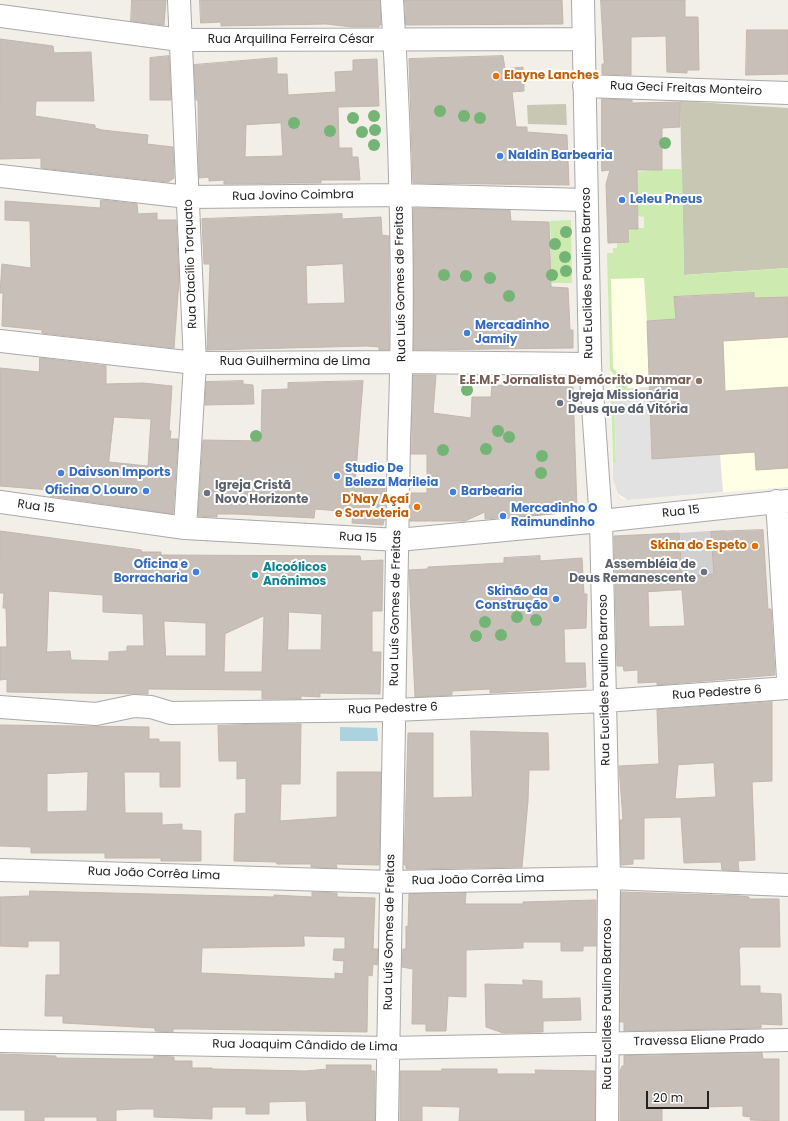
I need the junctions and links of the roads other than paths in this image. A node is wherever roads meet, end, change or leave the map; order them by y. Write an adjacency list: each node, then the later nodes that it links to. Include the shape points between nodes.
1 (179, 0): 7 (street, Rua Otacílio Torquato)
2 (392, 0): 5 (street, Rua Luís Gomes de Freitas)
3 (583, 0): 6 (street, Rua Euclides Paulino Barroso)
4 (0, 16): 7 (street, Rua Arquilina Ferreira César)
5 (394, 39): 6 (street, Rua Arquilina Ferreira César); 7 (street, Rua Arquilina Ferreira César); 11 (street, Rua Luís Gomes de Freitas)
6 (584, 39): 8 (street, Rua Euclides Paulino Barroso)
7 (180, 40): 12 (street, Rua Otacílio Torquato)
8 (584, 86): 9 (street, Rua Geci Freitas Monteiro); 13 (street, Rua Euclides Paulino Barroso)
9 (788, 93)
10 (0, 176): 12 (street, Rua Jovino Coimbra)
11 (400, 195): 12 (street, Rua Jovino Coimbra); 13 (street, Rua Jovino Coimbra); 15 (street, Rua Luís Gomes de Freitas)
12 (188, 197): 16 (street, Rua Otacílio Torquato)
13 (586, 200): 17 (street, Rua Euclides Paulino Barroso)
14 (0, 341): 16 (street, Rua Guilhermina de Lima)
15 (402, 362): 16 (street, Rua Guilhermina de Lima); 17 (street, Rua Guilhermina de Lima); 22 (street, Rua Luís Gomes de Freitas)
16 (195, 363): 21 (street, Rua Otacílio Torquato)
17 (590, 364): 20 (street, Rua Euclides Paulino Barroso)
18 (782, 501): 20 (street, Rua 15); 23 (street)
19 (0, 502): 21 (street, Rua 15)
20 (601, 521): 22 (street, Rua 15); 25 (street, Rua Euclides Paulino Barroso)
21 (185, 528): 22 (street, Rua 15)
22 (398, 540): 27 (street, Rua Luís Gomes de Freitas)
23 (788, 678)
24 (788, 688): 25 (street, Rua Pedestre 6)
25 (605, 701): 27 (street, Rua Pedestre 6); 29 (street, Rua Euclides Paulino Barroso)
26 (0, 707): 27 (street, Rua Pedestre 6, via 96,714 134,706 171,713)
27 (394, 710): 30 (street, Rua Luís Gomes de Freitas)
28 (0, 870): 30 (street, Rua João Corrêa Lima)
29 (609, 878): 30 (street, Rua João Corrêa Lima); 31 (street, Rua João Corrêa Lima); 34 (street, Rua Euclides Paulino Barroso)
30 (391, 882): 35 (street, Rua Luís Gomes de Freitas)
31 (788, 885)
32 (788, 1040): 34 (street, Travessa Eliane Prado)
33 (0, 1041): 35 (street, Rua Joaquim Cândido de Lima)
34 (609, 1042): 35 (street, Rua Joaquim Cândido de Lima); 37 (street, Rua Euclides Paulino Barroso)
35 (388, 1048): 36 (street, Rua Luís Gomes de Freitas)
36 (387, 1121)
37 (607, 1121)

